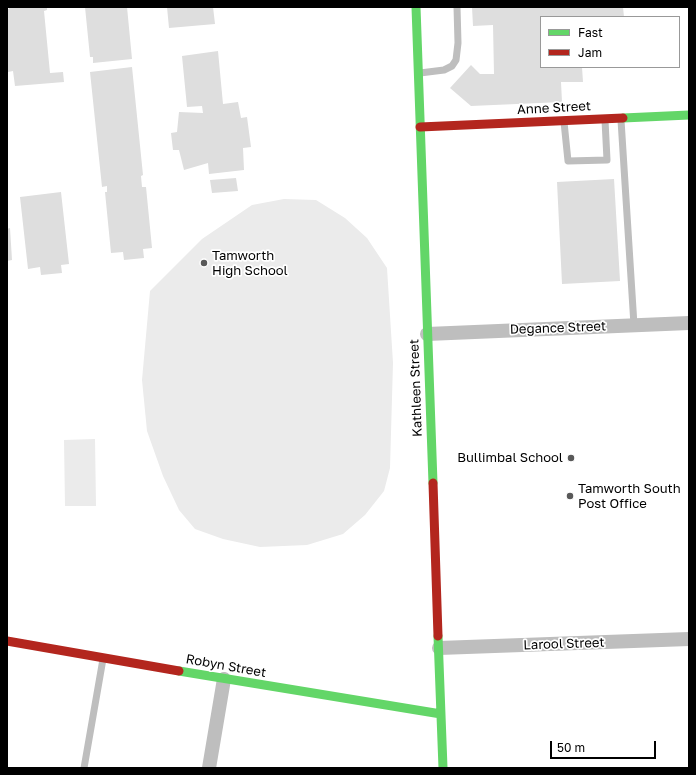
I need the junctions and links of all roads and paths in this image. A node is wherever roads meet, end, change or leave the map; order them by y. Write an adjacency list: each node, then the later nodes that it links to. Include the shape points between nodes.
1 (416, 7): 3 (street, Kathleen Street)
2 (457, 7): 3 (lane, via 456,60 452,66 444,70)
3 (418, 73): 8 (street, Kathleen Street)
4 (689, 115): 6 (street, Anne Street)
5 (605, 118): 6 (street, Anne Street); 7 (street, Anne Street); 7 (lane, via 607,160 568,161)
6 (621, 118): 10 (lane)
7 (564, 121): 8 (street, Anne Street)
8 (420, 126): 11 (street, Kathleen Street)
9 (689, 324): 10 (street, Degance Street)
10 (634, 325): 11 (street, Degance Street)
11 (427, 334): 14 (street, Kathleen Street)
12 (689, 639): 14 (street, Larool Street)
13 (7, 641): 15 (street, Robyn Street)
14 (439, 648): 17 (street, Kathleen Street)
15 (103, 657): 16 (street, Robyn Street); 18 (lane)
16 (224, 679): 17 (street, Robyn Street); 19 (street)
17 (441, 714): 20 (street, Kathleen Street)
18 (84, 768)
19 (209, 768)
20 (443, 768)

